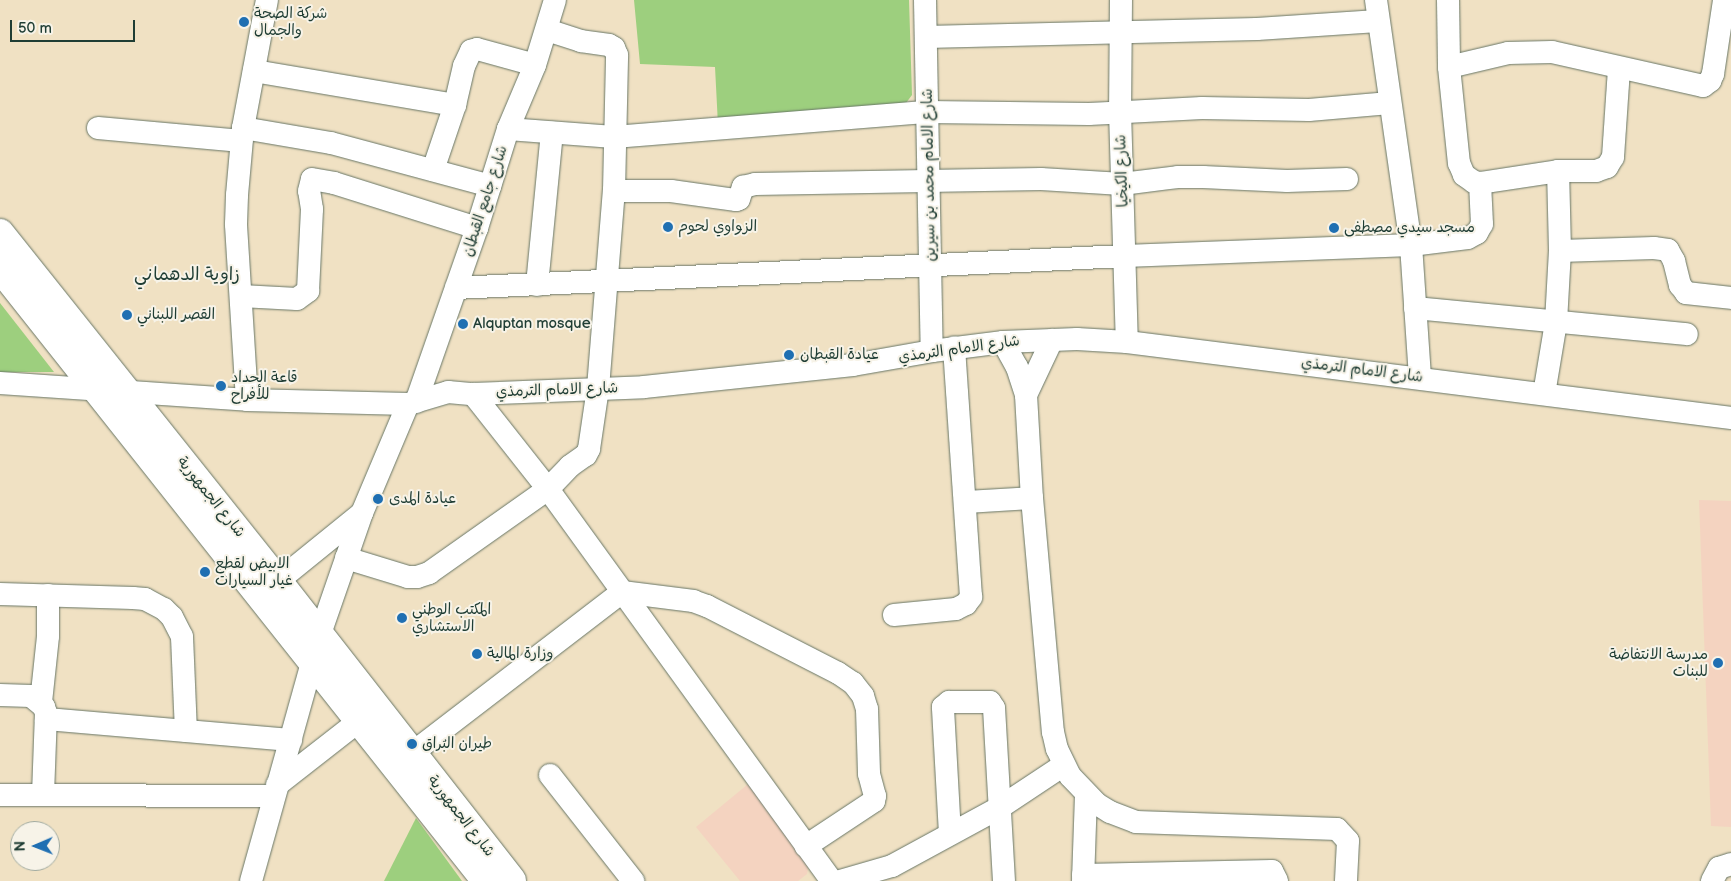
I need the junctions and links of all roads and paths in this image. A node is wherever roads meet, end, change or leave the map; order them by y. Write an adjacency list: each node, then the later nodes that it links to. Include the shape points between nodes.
1 (268, 0): 14 (street)
2 (555, 0): 8 (street, شارع جامع القبطان)
3 (925, 0): 10 (street, شارع الامام محمد بن سيرين)
4 (1121, 0): 9 (street, شارع الكيخيا)
5 (1448, 0): 12 (street)
6 (1724, 0): 13 (street, via 1713,74 1707,84 1699,86)
7 (1377, 11): 9 (street, via 1257,29); 15 (street)
8 (546, 30): 11 (street, شارع جامع القبطان); 23 (street, via 614,48 617,59)
9 (1122, 32): 10 (street); 17 (street, شارع الكيخيا)
10 (926, 37): 18 (street, شارع الامام محمد بن سيرين)
11 (535, 65): 16 (street, via 477,49 471,51); 20 (street, شارع جامع القبطان)
12 (1449, 67): 13 (street, via 1508,53 1552,52); 28 (street, via 1460,169 1468,179)
13 (1619, 68): 25 (street, via 1611,162 1602,170)
14 (254, 71): 16 (street); 22 (street)
15 (1390, 103): 17 (street, via 1310,110 1202,108); 34 (street)
16 (455, 105): 24 (street)
17 (1120, 111): 18 (street, via 1089,114); 29 (street, شارع الكيخيا)
18 (928, 112): 23 (street); 27 (street, شارع الامام محمد بن سيرين)
19 (98, 128): 22 (street)
20 (508, 129): 21 (street); 30 (street, شارع جامع القبطان)
21 (552, 133): 23 (street); 40 (street)
22 (242, 134): 24 (street, via 331,143); 42 (street, via 236,224)
23 (614, 136): 31 (street)
24 (433, 170): 30 (street)
25 (1558, 171): 28 (street); 35 (street)
26 (1347, 179): 29 (street, via 1286,181 1178,177)
27 (929, 182): 29 (street, via 1042,179); 31 (street, via 755,184 743,187 736,200 671,191); 37 (street, شارع الامام محمد بن سيرين)
28 (1480, 183): 34 (street, via 1482,224 1477,234)
29 (1122, 184): 36 (street, شارع الكيخيا)
30 (490, 186): 32 (street, شارع جامع القبطان)
31 (614, 192): 39 (street)
32 (477, 228): 41 (street, شارع جامع القبطان); 42 (street, via 334,182 312,179 309,191 312,209 308,291 297,299)
33 (0, 233): 56 (main road, شارع الجمهورية)
34 (1411, 245): 36 (street); 44 (street)
35 (1560, 251): 43 (street, via 1668,250 1686,293); 45 (street)
36 (1125, 256): 37 (street); 49 (street, شارع الكيخيا)
37 (930, 266): 39 (street); 51 (street, شارع الامام محمد بن سيرين)
38 (0, 268): 54 (main road, شارع الجمهورية)
39 (605, 282): 40 (street); 55 (street)
40 (537, 285): 41 (street)
41 (456, 288): 61 (street, شارع جامع القبطان)
42 (241, 296): 60 (street)
43 (1731, 298)
44 (1416, 308): 45 (street); 52 (street)
45 (1556, 322): 46 (street); 58 (street)
46 (1687, 334)
47 (1052, 340): 48 (street, شارع الامام الترمذي); 49 (street, شارع الامام الترمذي); 59 (street)
48 (1003, 342): 50 (street, شارع الامام الترمذي); 59 (street, via 1017,367)
49 (1127, 342): 52 (street, شارع الامام الترمذي)
50 (954, 348): 51 (street, شارع الامام الترمذي); 65 (street)
51 (932, 351): 55 (street, شارع الامام الترمذي, via 844,366 644,387)
52 (1420, 377): 58 (street, شارع الامام الترمذي)
53 (0, 383): 54 (street, شارع الامام الترمذي)
54 (97, 388): 56 (street, شارع الامام الترمذي); 74 (main road, شارع الجمهورية)
55 (598, 388): 57 (street, شارع الامام الترمذي); 63 (street, via 589,449)
56 (128, 392): 60 (street, شارع الامام الترمذي); 68 (main road, شارع الجمهورية)
57 (473, 394): 61 (street, شارع الامام الترمذي, via 448,392); 63 (street)
58 (1544, 394): 62 (street, شارع الامام الترمذي)
59 (1026, 395): 64 (street)
60 (247, 400): 61 (street, شارع الامام الترمذي)
61 (412, 403): 66 (street, شارع جامع القبطان)
62 (1731, 418)
63 (548, 489): 67 (street, via 421,576 408,577); 69 (street)
64 (1032, 498): 65 (street); 81 (street, via 1053,732)
65 (965, 502): 72 (street, via 972,593 969,601 956,609)
66 (362, 513): 67 (street, شارع جامع القبطان); 68 (street)
67 (346, 558): 73 (street, شارع جامع القبطان)
68 (278, 581): 73 (main road, شارع الجمهورية)
69 (622, 592): 80 (street); 89 (street); 89 (street, via 693,601 707,606 838,673 853,683 863,696 867,709 869,774 874,801)
70 (0, 594): 71 (street)
71 (48, 596): 76 (street); 78 (street, via 144,599 168,613 178,626 184,648)
72 (894, 615)
73 (320, 634): 74 (street, شارع جامع القبطان); 77 (main road, شارع الجمهورية)
74 (311, 663): 77 (main road, شارع الجمهورية); 79 (street, شارع جامع القبطان)
75 (0, 695): 76 (street, via 31,696)
76 (43, 711): 78 (street); 85 (street)
77 (367, 714): 80 (main road, شارع الجمهورية); 83 (street); 93 (main road, شارع الجمهورية)
78 (186, 731): 79 (street)
79 (291, 740): 83 (street, شارع جامع القبطان)
80 (411, 754): 94 (main road, شارع الجمهورية)
81 (1064, 765): 86 (street); 87 (street)
82 (550, 775): 95 (street)
83 (276, 791): 85 (street); 92 (street, شارع جامع القبطان)
84 (0, 795): 85 (street)
85 (43, 795)
86 (1086, 795): 91 (street); 100 (street, via 1110,812 1136,822 1337,829 1348,842)
87 (1000, 808): 88 (street); 88 (street, via 993,706 988,702 946,703 943,709); 98 (street)
88 (950, 834): 97 (street, via 892,866)
89 (806, 846): 96 (street)
90 (1731, 864): 101 (street, via 1719,868)
91 (1083, 878): 99 (street, via 1272,871)
92 (251, 881)
93 (486, 881)
94 (512, 881)
95 (633, 881)
96 (832, 881)
97 (840, 881)
98 (1004, 881)
99 (1277, 881)
100 (1346, 881)
101 (1712, 881)

